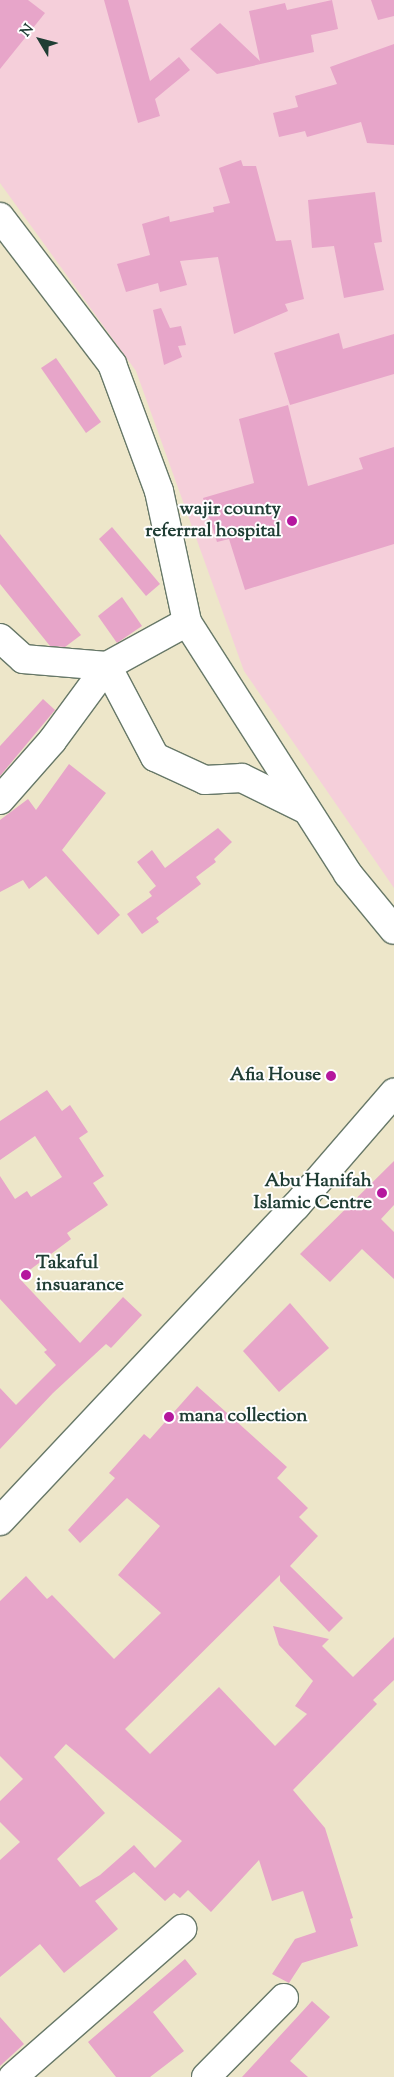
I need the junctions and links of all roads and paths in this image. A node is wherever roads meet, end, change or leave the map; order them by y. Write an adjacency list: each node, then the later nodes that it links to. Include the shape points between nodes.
1 (0, 217): 2 (street, via 112,364 160,491)
2 (188, 622): 4 (street); 6 (street)
3 (0, 638): 4 (street, via 23,659 84,661)
4 (107, 666): 5 (street, via 52,741); 6 (street, via 155,758 206,780 242,778)
5 (0, 800)
6 (305, 809): 7 (street, via 348,874)
7 (394, 930)
8 (394, 1093): 9 (street, via 296,1206)
9 (0, 1521)
10 (182, 1929): 12 (street)
11 (284, 1998): 13 (street)
12 (13, 2077)
13 (206, 2077)

